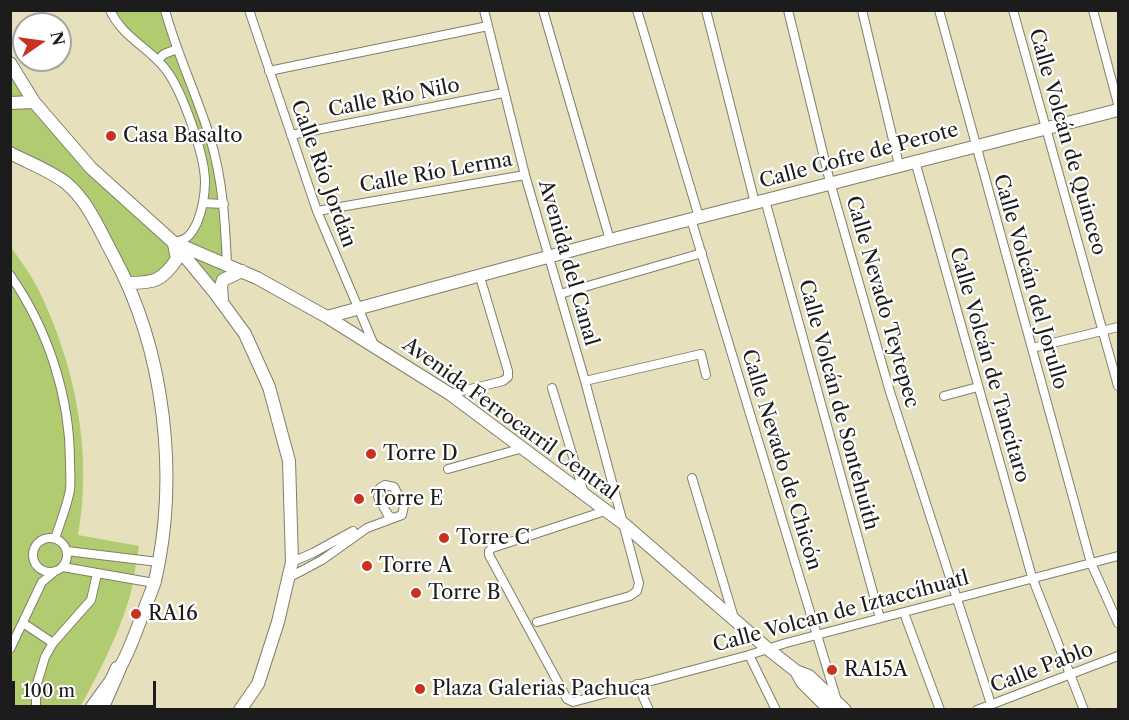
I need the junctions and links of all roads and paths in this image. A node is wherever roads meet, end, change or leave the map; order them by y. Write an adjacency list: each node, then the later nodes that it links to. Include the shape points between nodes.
1 (110, 10): 15 (street, via 130,38)
2 (165, 10): 14 (street)
3 (249, 10): 17 (street, Calle Río Jordán)
4 (484, 10): 13 (street, Avenida del Canal)
5 (543, 10): 38 (street)
6 (637, 10): 37 (street, Calle Nevado de Chicón)
7 (706, 10): 33 (street, Calle Volcán de Sontehuith)
8 (788, 10): 32 (street, Calle Nevado Teytepec)
9 (862, 10): 30 (street)
10 (939, 10): 25 (street, Calle Volcán del Jorullo)
11 (1013, 10): 23 (street, Calle Volcán de Quinceo)
12 (1093, 10): 21 (street)
13 (488, 26): 17 (street); 18 (street, Avenida del Canal)
14 (177, 49): 15 (street); 35 (street, via 211,140)
15 (158, 60): 34 (street, via 175,85 203,164)
16 (10, 63): 19 (street)
17 (269, 71): 24 (street, Calle Río Jordán)
18 (503, 93): 24 (street, Calle Río Nilo); 31 (street, Avenida del Canal)
19 (34, 102): 20 (street); 39 (street, via 91,168)
20 (10, 103)
21 (1119, 104)
22 (1119, 110): 23 (street, Calle Cofre de Perote)
23 (1046, 128): 25 (street, Calle Cofre de Perote); 52 (street, Calle Volcán de Quinceo)
24 (291, 135): 36 (street, Calle Río Jordán)
25 (975, 146): 28 (street, Calle Cofre de Perote); 54 (street, Calle Volcán del Jorullo)
26 (10, 153): 29 (street)
27 (10, 161): 29 (street)
28 (915, 161): 30 (street, Calle Cofre de Perote); 58 (street, Calle Volcán de Tancítaro)
29 (34, 163): 46 (street, via 67,184 83,202)
30 (899, 165): 32 (street, Calle Cofre de Perote)
31 (525, 175): 36 (street, Calle Río Lerma); 41 (street, Avenida del Canal)
32 (830, 182): 33 (street, Calle Cofre de Perote); 80 (street, Calle Nevado Teytepec, via 890,392)
33 (760, 202): 37 (street, Calle Cofre de Perote); 82 (street, Calle Volcán de Sontehuith)
34 (203, 203): 35 (street); 39 (street, via 193,230 186,238)
35 (224, 204): 42 (street)
36 (316, 211): 49 (street, Calle Río Jordán)
37 (695, 218): 38 (street, Calle Cofre de Perote); 40 (street, Calle Nevado de Chicón)
38 (610, 240): 41 (street, Calle Cofre de Perote)
39 (173, 242): 42 (street, Avenida Ferrocarril Central); 46 (street, via 177,258 162,278); 48 (street)
40 (702, 254): 47 (street); 87 (street, Calle Nevado de Chicón)
41 (549, 257): 45 (street, Calle Cofre de Perote); 47 (street, Avenida del Canal)
42 (227, 264): 43 (street, Avenida Ferrocarril Central)
43 (242, 271): 48 (street, via 223,280); 50 (street, Avenida Ferrocarril Central)
44 (10, 275): 68 (street, via 21,290 54,362 66,414 70,489)
45 (480, 277): 49 (street, Calle Cofre de Perote); 60 (street, via 508,377)
46 (128, 283): 71 (street, via 150,350 166,446 166,502)
47 (560, 294): 56 (street, Avenida del Canal)
48 (222, 302): 72 (street, via 245,334 269,387 289,461)
49 (357, 308): 50 (street, Calle Cofre de Perote); 53 (street, Calle Río Jordán)
50 (327, 317): 53 (street, Avenida Ferrocarril Central)
51 (1119, 327): 52 (street)
52 (1103, 331): 54 (street); 57 (street, Calle Volcán de Quinceo)
53 (374, 345): 60 (street, Avenida Ferrocarril Central)
54 (1032, 348): 73 (street, Calle Volcán del Jorullo)
55 (706, 375): 56 (street, via 701,354)
56 (585, 381): 67 (street, Avenida del Canal)
57 (1119, 386)
58 (978, 387): 61 (street); 78 (street, Calle Volcán de Tancítaro)
59 (552, 388): 65 (street)
60 (450, 394): 62 (street, Avenida Ferrocarril Central)
61 (944, 396)
62 (523, 448): 63 (street); 65 (street, Avenida Ferrocarril Central)
63 (448, 469)
64 (692, 478): 83 (street)
65 (585, 496): 66 (street, Avenida Ferrocarril Central)
66 (605, 511): 67 (street, Avenida Ferrocarril Central); 95 (street, Calle Volcan de Iztaccíhuatl, via 492,548 489,555 567,699 573,702)
67 (624, 524): 83 (street, Avenida Ferrocarril Central); 85 (street, Avenida del Canal, via 639,583 637,591)
68 (55, 539): 69 (street); 75 (street, via 39,542 33,556 41,570)
69 (67, 551): 71 (street); 74 (street)
70 (1119, 556): 73 (street, Calle Volcan de Iztaccíhuatl)
71 (158, 562): 79 (street)
72 (292, 562): 77 (street); 77 (street, via 390,515 322,560)
73 (1091, 563): 78 (street, Calle Volcan de Iztaccíhuatl); 84 (street, Calle Volcán del Jorullo)
74 (63, 567): 75 (street); 76 (street)
75 (53, 573): 86 (street, via 42,582)
76 (97, 574): 79 (street); 88 (street, via 91,600)
77 (290, 576): 102 (street, via 258,684)
78 (1032, 577): 80 (street, Calle Volcan de Iztaccíhuatl); 94 (street, Calle Volcán de Tancítaro)
79 (154, 583): 93 (street)
80 (956, 599): 81 (street, Calle Volcan de Iztaccíhuatl); 96 (street, Calle Nevado Teytepec)
81 (904, 613): 82 (street, Calle Volcan de Iztaccíhuatl); 104 (street)
82 (880, 618): 87 (street, Calle Volcan de Iztaccíhuatl)
83 (735, 620): 90 (street, Avenida Ferrocarril Central)
84 (1118, 621)
85 (537, 622)
86 (23, 623): 88 (street); 89 (street)
87 (816, 635): 90 (street, Calle Volcan de Iztaccíhuatl); 97 (street, Calle Nevado de Chicón)
88 (53, 643): 99 (street, via 36,687)
89 (10, 649)
90 (768, 649): 91 (street, Calle Volcan de Iztaccíhuatl); 97 (street, Avenida Ferrocarril Central, via 796,671 810,676)
91 (749, 655): 95 (street, Calle Volcan de Iztaccíhuatl); 98 (street)
92 (1119, 656): 94 (street, Calle Pablo)
93 (118, 669): 100 (street); 101 (highway)
94 (1069, 676): 96 (street, Calle Pablo); 106 (street, Calle Volcán de Tancítaro)
95 (637, 684): 103 (street)
96 (991, 704): 105 (street, Calle Pablo)
97 (838, 708)
98 (775, 709)
99 (36, 710)
100 (90, 710)
101 (100, 710)
102 (240, 710)
103 (649, 710)
104 (940, 710)
105 (977, 710)
106 (1084, 710)

